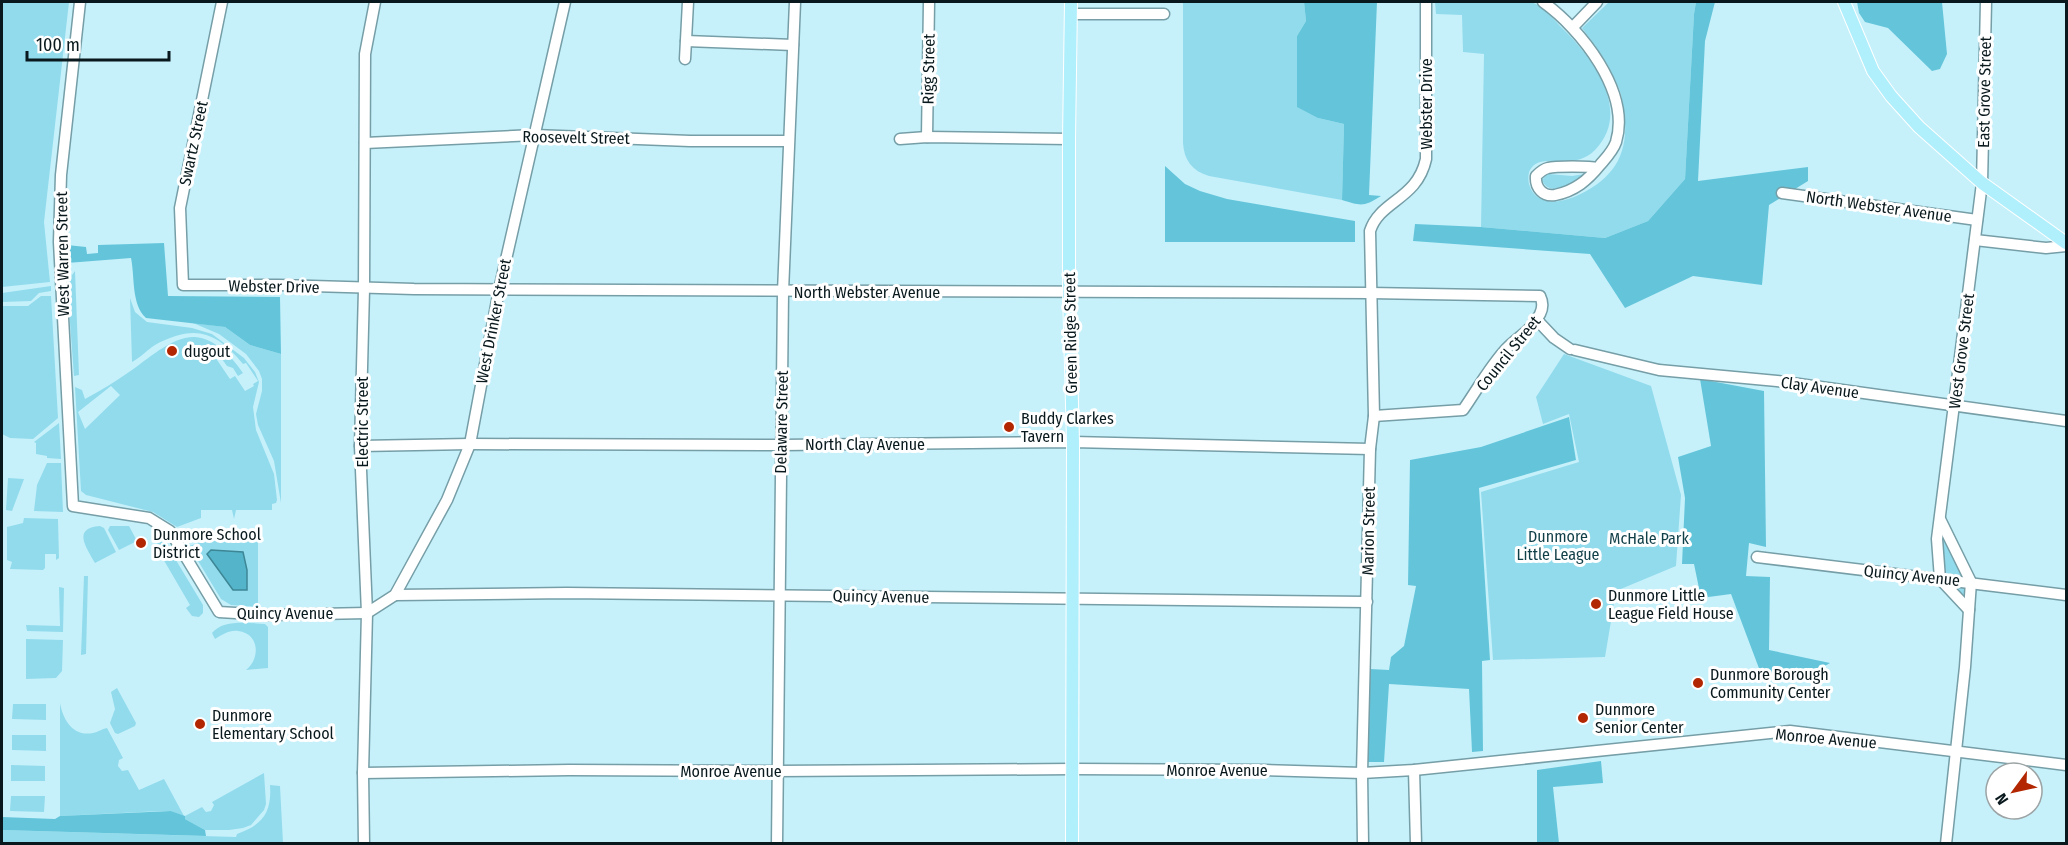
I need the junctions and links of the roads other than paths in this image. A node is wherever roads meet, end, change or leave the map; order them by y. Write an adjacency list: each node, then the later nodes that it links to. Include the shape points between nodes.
1 (80, 2): 47 (street, West Warren Street, via 61,175 59,242)
2 (222, 2): 32 (street, Swartz Street, via 180,208)
3 (375, 2): 24 (street, Electric Street, via 365,54)
4 (565, 2): 19 (street, West Drinker Street)
5 (688, 2): 16 (street)
6 (795, 2): 17 (street, Delaware Street)
7 (929, 2): 20 (street, Rigg Street)
8 (1426, 2): 28 (street, Webster Drive, via 1424,170 1411,189)
9 (1543, 2): 15 (street)
10 (1597, 2): 15 (street)
11 (1844, 2): 26 (main road, via 1873,71 1891,96 1919,128)
12 (1986, 2): 26 (street, East Grove Street)
13 (1071, 8): 14 (street); 22 (main road, Green Ridge Street)
14 (1164, 14)
15 (1573, 27): 25 (street, via 1591,50 1617,103 1616,141)
16 (686, 41): 17 (street); 18 (street)
17 (793, 45): 23 (street, Delaware Street)
18 (685, 59)
19 (534, 135): 23 (street, Roosevelt Street); 24 (street, Roosevelt Street); 34 (street, West Drinker Street)
20 (927, 137): 21 (street); 22 (street)
21 (900, 139)
22 (1069, 139): 36 (main road, Green Ridge Street)
23 (788, 141): 35 (street, Delaware Street)
24 (365, 143): 33 (street, Electric Street)
25 (1597, 168): 25 (street, via 1548,167 1536,176 1535,182 1550,196 1591,177)
26 (1982, 183): 29 (street, West Grove Street); 31 (main road)
27 (1782, 193): 29 (street, North Webster Avenue)
28 (1374, 220): 37 (street, Marion Street, via 1370,231)
29 (1977, 220): 30 (street, West Grove Street)
30 (1975, 240): 31 (street, via 2046,248); 39 (street, West Grove Street)
31 (2067, 244)
32 (183, 285): 33 (street, Webster Drive)
33 (364, 289): 34 (street, North Webster Avenue); 45 (street, Electric Street)
34 (499, 290): 35 (street, North Webster Avenue); 43 (street, West Drinker Street)
35 (783, 292): 36 (street, North Webster Avenue); 44 (street, Delaware Street)
36 (1069, 292): 37 (street, North Webster Avenue); 42 (main road, Green Ridge Street)
37 (1371, 293): 38 (street, Council Street, via 1536,295 1543,301); 40 (street, Marion Street)
38 (1537, 320): 39 (street, Clay Avenue, via 1573,350 1659,370 1777,381); 40 (street, Council Street, via 1508,348 1463,411)
39 (1954, 406): 41 (street, Clay Avenue); 48 (street, West Grove Street)
40 (1374, 416): 46 (street, Marion Street)
41 (2067, 421)
42 (1073, 442): 44 (street, North Clay Avenue); 46 (street, North Clay Avenue); 55 (main road, Green Ridge Street)
43 (470, 444): 44 (street, North Clay Avenue); 45 (street, North Clay Avenue); 52 (street, West Drinker Street, via 447,500)
44 (781, 445): 53 (street, Delaware Street)
45 (360, 446): 58 (street, Electric Street)
46 (1370, 449): 56 (street, Marion Street)
47 (73, 506): 58 (street, Quincy Avenue, via 149,518 170,531 219,612)
48 (1940, 519): 50 (street, West Grove Street); 51 (street)
49 (1757, 557): 50 (street, Quincy Avenue)
50 (1940, 579): 51 (street, Quincy Avenue); 57 (street)
51 (1971, 582): 54 (street, Quincy Avenue); 57 (street)
52 (394, 595): 53 (street, Quincy Avenue); 58 (street, West Drinker Street)
53 (779, 595): 55 (street, Quincy Avenue); 63 (street, Delaware Street)
54 (2067, 595)
55 (1072, 599): 56 (street, Quincy Avenue); 61 (main road, Green Ridge Street)
56 (1367, 602): 65 (street, Marion Street)
57 (1969, 610): 59 (street)
58 (367, 613): 64 (street, Electric Street)
59 (1957, 751): 60 (street, Monroe Avenue); 62 (street, Monroe Avenue, via 1790,731); 71 (street)
60 (2067, 765)
61 (1073, 769): 63 (street, Monroe Avenue); 65 (street, Monroe Avenue); 68 (main road, Green Ridge Street)
62 (1414, 770): 65 (street, Monroe Avenue); 70 (street)
63 (778, 771): 64 (street, Monroe Avenue); 67 (street, Delaware Street)
64 (363, 773): 66 (street, Electric Street)
65 (1362, 773): 69 (street, Marion Street)
66 (364, 843)
67 (777, 843)
68 (1072, 843)
69 (1363, 843)
70 (1416, 843)
71 (1946, 843)

